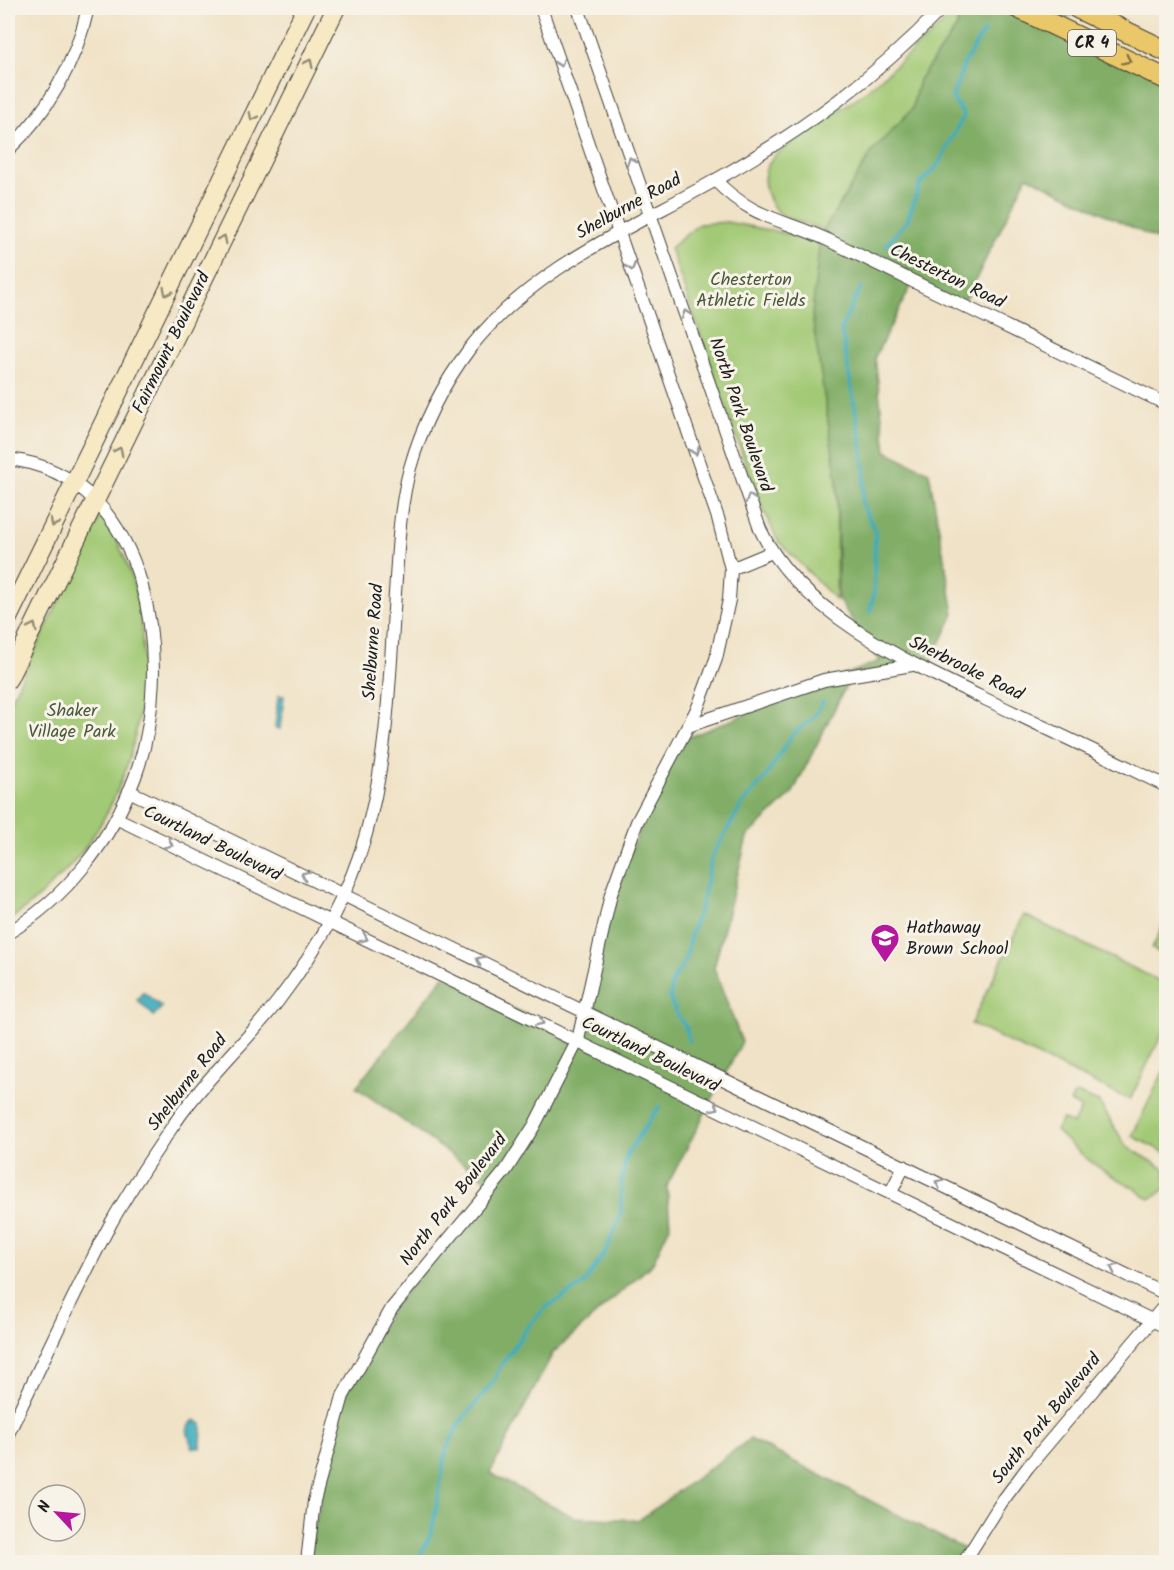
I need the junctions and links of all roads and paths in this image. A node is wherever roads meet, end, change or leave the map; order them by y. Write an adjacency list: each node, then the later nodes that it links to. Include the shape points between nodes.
1 (88, 8): 11 (street, via 60,81 43,109)
2 (306, 8): 17 (main road, Fairmount Boulevard, one-way to 17)
3 (336, 8): 18 (main road, Fairmount Boulevard, one-way to 3)
4 (541, 8): 14 (street, North Park Boulevard, one-way to 14)
5 (578, 8): 13 (street, North Park Boulevard, one-way to 5)
6 (942, 8): 12 (street, Shelburne Road, via 851,93)
7 (1018, 8): 10 (main road, CR 4, one-way to 10)
8 (1077, 8): 9 (main road, CR 4)
9 (1167, 51)
10 (1167, 79)
11 (8, 150)
12 (715, 180): 13 (street, Shelburne Road); 15 (street, Chesterton Road, via 753,211 820,236)
13 (651, 216): 14 (street, Shelburne Road); 19 (street, North Park Boulevard, one-way to 13, via 760,529)
14 (619, 233): 20 (street, North Park Boulevard, one-way to 20, via 718,518); 28 (street, Shelburne Road, via 552,273 498,317 451,376 424,427 411,464 401,516 386,729 367,833)
15 (1167, 404)
16 (8, 459): 17 (street, via 43,466)
17 (73, 483): 18 (street); 21 (main road, Fairmount Boulevard, one-way to 21)
18 (95, 499): 23 (main road, Fairmount Boulevard, one-way to 18); 26 (street, via 130,554 152,637 149,719)
19 (772, 552): 20 (street); 22 (street, Sherbrooke Road, via 835,614)
20 (731, 569): 24 (street, North Park Boulevard, via 729,600 716,659 706,691)
21 (8, 618)
22 (913, 665): 24 (street, via 824,680); 25 (street, Sherbrooke Road)
23 (8, 679)
24 (688, 726): 31 (street, North Park Boulevard, via 645,806 611,894)
25 (1167, 786)
26 (129, 790): 27 (street); 28 (street, Courtland Boulevard, one-way to 26)
27 (117, 818): 29 (street, Courtland Boulevard, one-way to 29); 30 (street, via 94,854 64,888)
28 (346, 894): 29 (street, Shelburne Road); 31 (street, Courtland Boulevard, one-way to 28)
29 (332, 922): 32 (street, Courtland Boulevard, one-way to 32); 39 (street, Shelburne Road, via 279,1000 182,1113 113,1220)
30 (8, 933)
31 (586, 1011): 32 (street, North Park Boulevard); 33 (street, Courtland Boulevard)
32 (578, 1040): 34 (street, Courtland Boulevard, one-way to 34); 40 (street, North Park Boulevard, via 506,1170 392,1308 343,1396 314,1501)
33 (904, 1166): 34 (street); 35 (street, Courtland Boulevard, one-way to 33)
34 (891, 1192): 37 (street, Courtland Boulevard)
35 (1167, 1294)
36 (1167, 1304): 37 (street, South Park Boulevard)
37 (1152, 1320): 38 (street, Courtland Boulevard); 41 (street, South Park Boulevard, via 1001,1503)
38 (1167, 1327)
39 (8, 1434)
40 (307, 1563)
41 (964, 1563)

